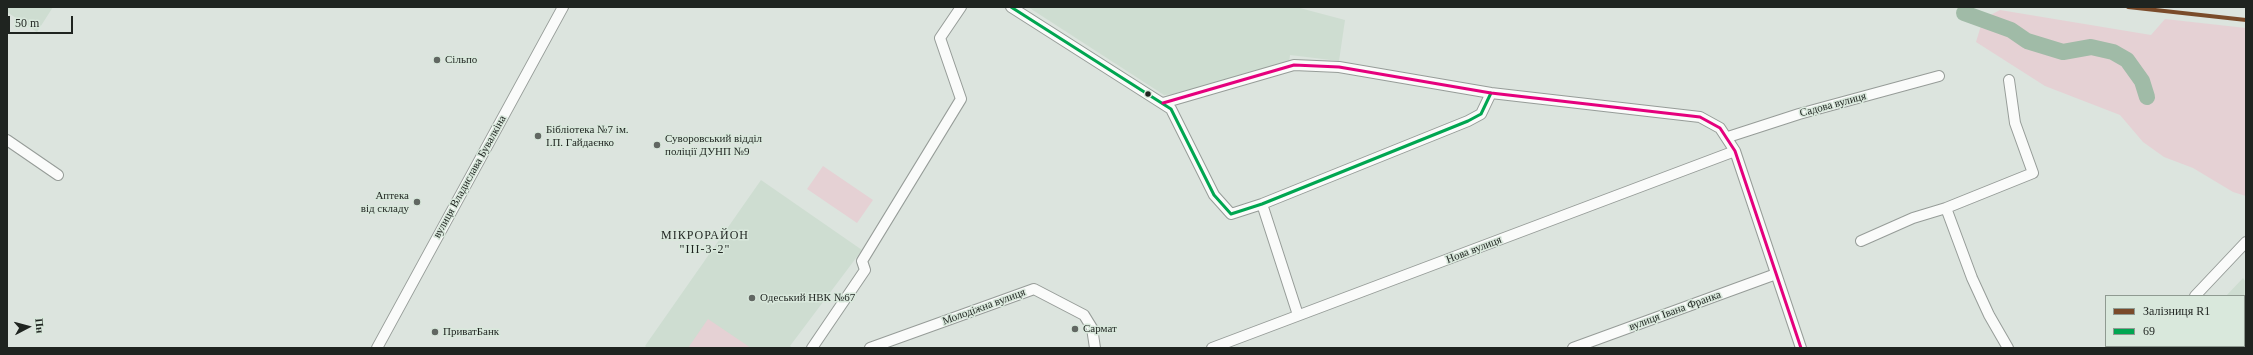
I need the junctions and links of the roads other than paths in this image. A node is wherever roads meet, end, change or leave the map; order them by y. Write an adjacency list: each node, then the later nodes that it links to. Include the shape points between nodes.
1 (563, 7): 19 (street, вулиця Владислава Бувалкіна)
2 (961, 7): 20 (street, via 940,38 961,99 862,261 865,270)
3 (1011, 7): 7 (street)
4 (1939, 76): 8 (street, Садова вулиця, via 1799,114)
5 (2009, 80): 13 (street, via 2015,122 2033,173)
6 (1491, 93): 7 (street, via 1339,67 1294,65); 8 (street, via 1700,117 1716,125); 12 (street, via 1481,114 1468,121)
7 (1163, 103): 12 (street, via 1174,112 1214,195 1227,210 1234,214)
8 (1728, 137): 10 (street)
9 (7, 140): 11 (street)
10 (1735, 151): 16 (street); 18 (street, Нова вулиця)
11 (58, 175)
12 (1262, 204): 18 (street)
13 (1946, 208): 14 (street, via 1913,218); 26 (street, via 1972,278)
14 (1861, 241)
15 (2246, 242): 17 (street)
16 (1776, 274): 24 (street, вулиця Івана Франка); 25 (street)
17 (2196, 295)
18 (1298, 315): 23 (street, Нова вулиця)
19 (377, 348)
20 (812, 348)
21 (870, 348): 22 (street, Молодіжна вулиця, via 1034,289 1084,315 1092,328)
22 (1096, 348)
23 (1212, 348)
24 (1573, 348)
25 (1801, 348)
26 (2008, 348)

